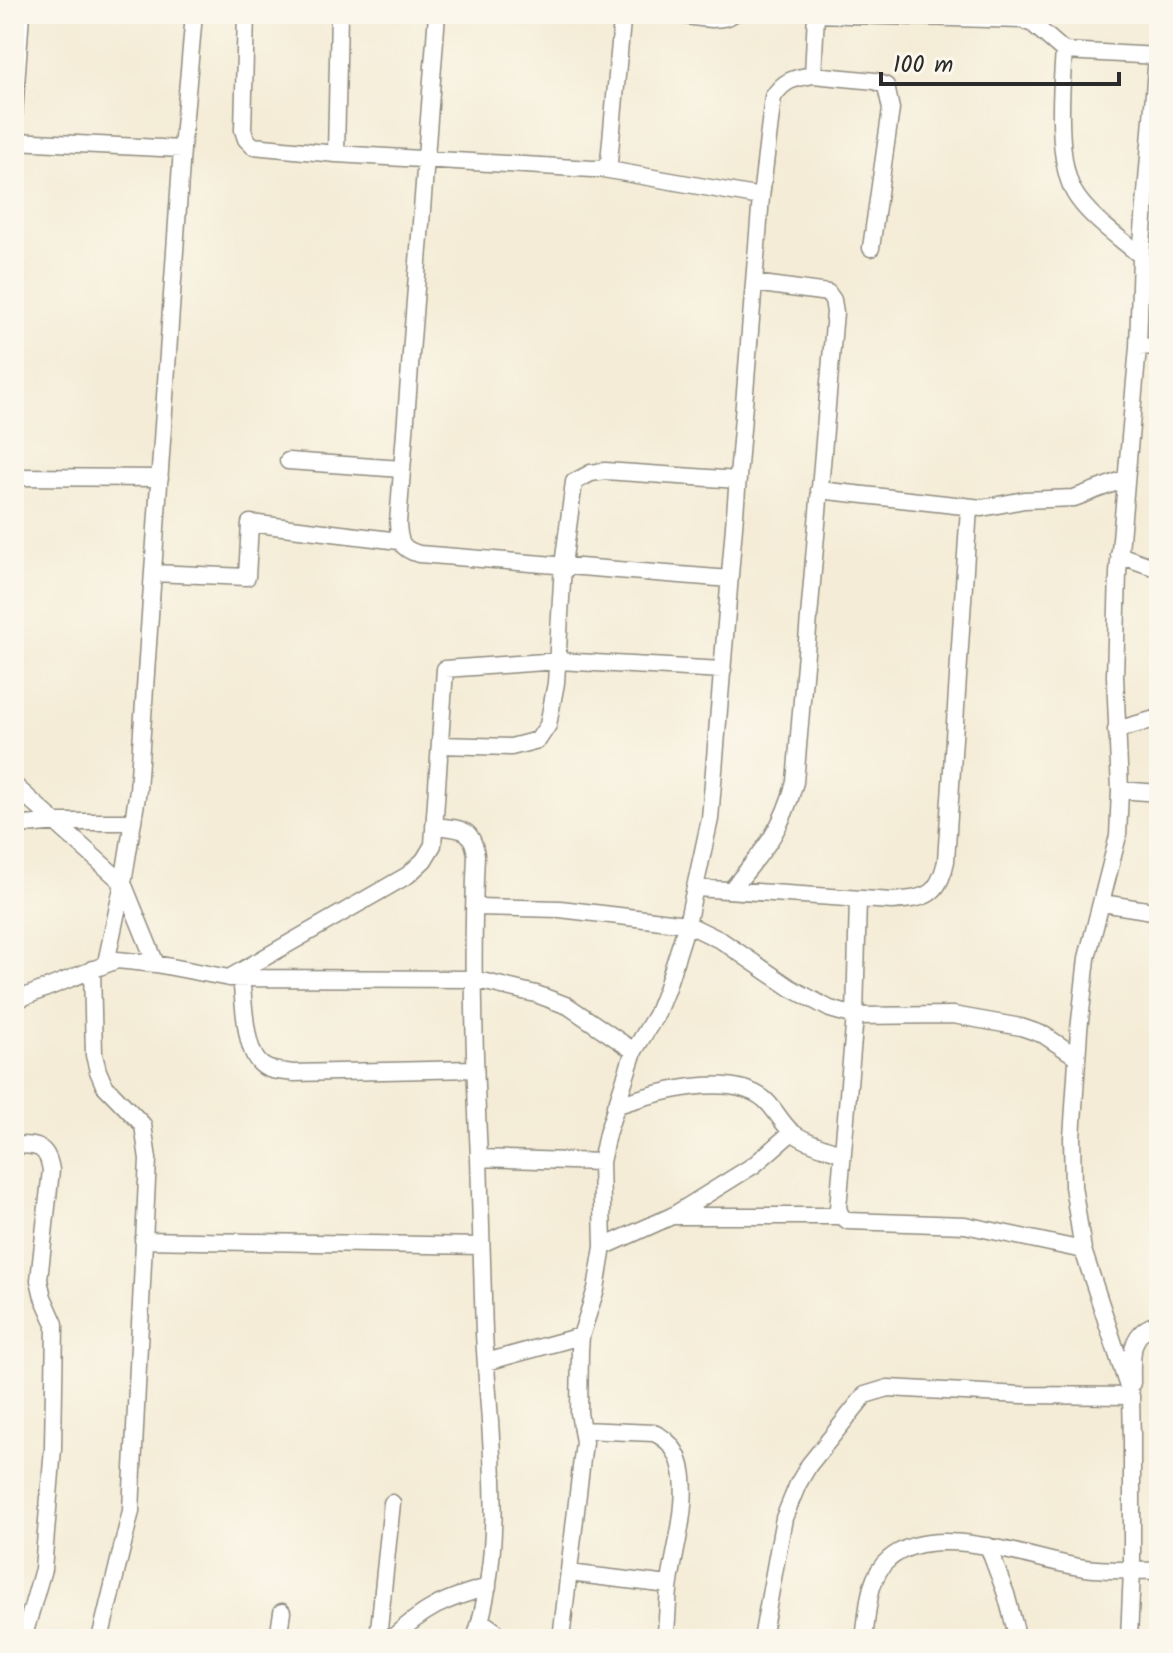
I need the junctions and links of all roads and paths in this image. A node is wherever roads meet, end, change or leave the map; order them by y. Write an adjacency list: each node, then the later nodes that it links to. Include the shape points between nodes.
1 (21, 14): 15 (street)
2 (194, 14): 17 (street)
3 (246, 14): 18 (street, via 246,139 262,149)
4 (339, 14): 18 (street)
5 (437, 14): 19 (street)
6 (626, 14): 20 (street, via 609,162)
7 (673, 14): 8 (street, via 719,19)
8 (733, 14)
9 (816, 14): 10 (street); 14 (street)
10 (879, 15): 11 (street)
11 (1022, 17): 12 (street)
12 (1064, 51): 13 (street); 23 (street, via 1062,132 1069,180 1090,211)
13 (1158, 56): 23 (street)
14 (813, 75): 21 (street, via 791,78 773,97); 22 (street, via 886,86 891,109)
15 (14, 114)
16 (14, 141): 17 (street)
17 (182, 149): 30 (street)
18 (336, 154): 19 (street)
19 (425, 160): 20 (street); 28 (street)
20 (603, 169): 21 (street)
21 (761, 197): 24 (street)
22 (871, 248)
23 (1141, 256): 26 (street)
24 (754, 283): 32 (street); 33 (street, via 820,290 833,300)
25 (1159, 346): 26 (street)
26 (1138, 347): 31 (street)
27 (288, 461): 28 (street)
28 (402, 469): 35 (street)
29 (14, 477): 30 (street)
30 (160, 478): 39 (street)
31 (1125, 479): 34 (street, via 1074,498); 36 (street)
32 (738, 480): 37 (street, via 605,471 579,477 571,490); 40 (street)
33 (819, 490): 34 (street); 55 (street, via 795,782 774,837)
34 (969, 508): 56 (street, via 943,876 934,891 920,899)
35 (399, 541): 37 (street, via 405,550 419,554); 39 (street, via 250,523 247,577)
36 (1119, 555): 38 (street); 44 (street)
37 (563, 565): 40 (street); 41 (street)
38 (1159, 569)
39 (153, 573): 50 (street)
40 (730, 579): 42 (street)
41 (558, 661): 42 (street); 45 (street, via 548,725 538,740 511,747); 45 (street, via 445,669)
42 (723, 670): 54 (street, via 710,819)
43 (1159, 718): 44 (street)
44 (1116, 730): 47 (street)
45 (440, 745): 52 (street)
46 (14, 785): 49 (street)
47 (1120, 790): 48 (street); 57 (street, via 1118,836)
48 (1159, 793)
49 (58, 822): 50 (street); 51 (street); 53 (street)
50 (133, 822): 53 (street)
51 (14, 826)
52 (434, 826): 58 (street, via 471,835 476,855); 63 (street, via 433,845 408,875)
53 (123, 883): 61 (street); 62 (street)
54 (696, 888): 55 (street); 60 (street)
55 (731, 890): 56 (street)
56 (858, 899): 66 (street)
57 (1102, 903): 59 (street); 68 (street, via 1087,958)
58 (474, 907): 60 (street, via 560,909); 64 (street)
59 (1159, 912)
60 (687, 924): 66 (street, via 804,995); 67 (street, via 656,1015)
61 (156, 964): 62 (street, via 117,960); 63 (street)
62 (99, 966): 65 (street); 78 (street, via 94,1055 98,1071 146,1135)
63 (235, 978): 64 (street); 69 (street, via 251,1049 258,1063 270,1070)
64 (473, 979): 67 (street, via 568,1006); 69 (street)
65 (14, 1001)
66 (855, 1016): 68 (street, via 987,1020 1044,1035); 73 (street)
67 (634, 1051): 70 (street)
68 (1077, 1057): 81 (street, via 1073,1186)
69 (474, 1069): 74 (street)
70 (615, 1106): 71 (street, via 663,1090 745,1090 763,1098); 75 (street)
71 (792, 1132): 73 (street); 76 (street, via 754,1165)
72 (14, 1145): 97 (street, via 30,1145 48,1155 51,1170 39,1280 55,1324 47,1534)
73 (843, 1154): 77 (street)
74 (479, 1158): 75 (street); 79 (street)
75 (601, 1162): 80 (street)
76 (672, 1216): 77 (street); 80 (street)
77 (841, 1216): 81 (street, via 848,1221 965,1225)
78 (143, 1240): 79 (street); 98 (street, via 131,1511)
79 (481, 1246): 84 (street)
80 (603, 1247): 83 (street)
81 (1083, 1250): 85 (street)
82 (1159, 1323): 87 (street, via 1137,1336 1132,1355)
83 (581, 1336): 84 (street); 86 (street)
84 (486, 1362): 94 (street, via 493,1472)
85 (1131, 1396): 87 (street); 106 (street, via 888,1388 865,1395 809,1465 793,1496 781,1531)
86 (582, 1430): 92 (street); 93 (street, via 654,1433 673,1448 685,1485)
87 (1132, 1440): 90 (street)
88 (392, 1503): 100 (street)
89 (988, 1546): 90 (street, via 1085,1568); 107 (street, via 916,1545 887,1560 873,1582); 108 (street)
90 (1132, 1570): 91 (street); 109 (street)
91 (1159, 1571)
92 (569, 1573): 93 (street); 104 (street)
93 (669, 1585): 105 (street)
94 (488, 1587): 96 (street); 101 (street, via 449,1597 418,1614)
95 (282, 1612): 99 (street)
96 (481, 1621): 102 (street); 103 (street)
97 (23, 1639)
98 (100, 1639)
99 (278, 1639)
100 (378, 1639)
101 (391, 1639)
102 (475, 1639)
103 (506, 1639)
104 (561, 1639)
105 (665, 1639)
106 (762, 1639)
107 (864, 1639)
108 (1018, 1639)
109 (1129, 1639)

